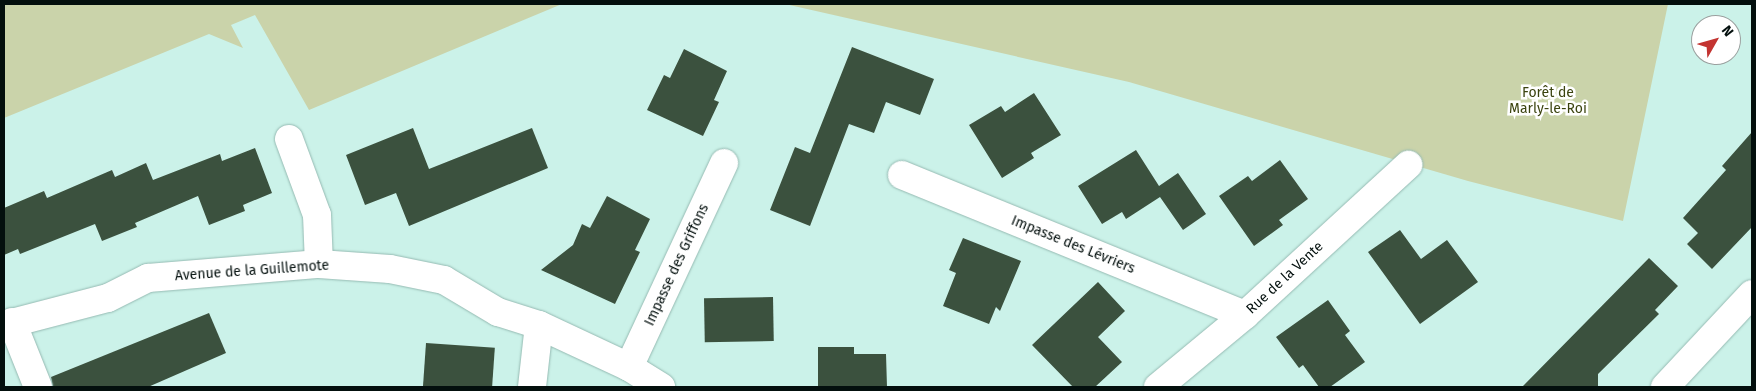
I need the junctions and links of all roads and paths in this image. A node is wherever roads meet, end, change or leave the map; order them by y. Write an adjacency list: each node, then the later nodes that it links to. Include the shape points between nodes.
1 (289, 139): 5 (street, via 316,215)
2 (724, 163): 10 (street, Impasse des Griffons)
3 (1408, 165): 7 (street, Rue de la Vente)
4 (902, 175): 7 (street, Impasse des Lévriers)
5 (320, 264): 8 (street, Avenue de la Guillemote, via 148,278 108,298); 9 (street, Avenue de la Guillemote, via 390,269 444,280 498,312)
6 (1752, 294): 15 (street)
7 (1245, 315): 14 (street, Rue de la Vente)
8 (8, 323): 11 (street)
9 (539, 325): 10 (street, Avenue de la Guillemote); 12 (street)
10 (629, 368): 13 (street, Avenue de la Guillemote)
11 (38, 387)
12 (532, 387)
13 (661, 387)
14 (1158, 387)
15 (1665, 387)

